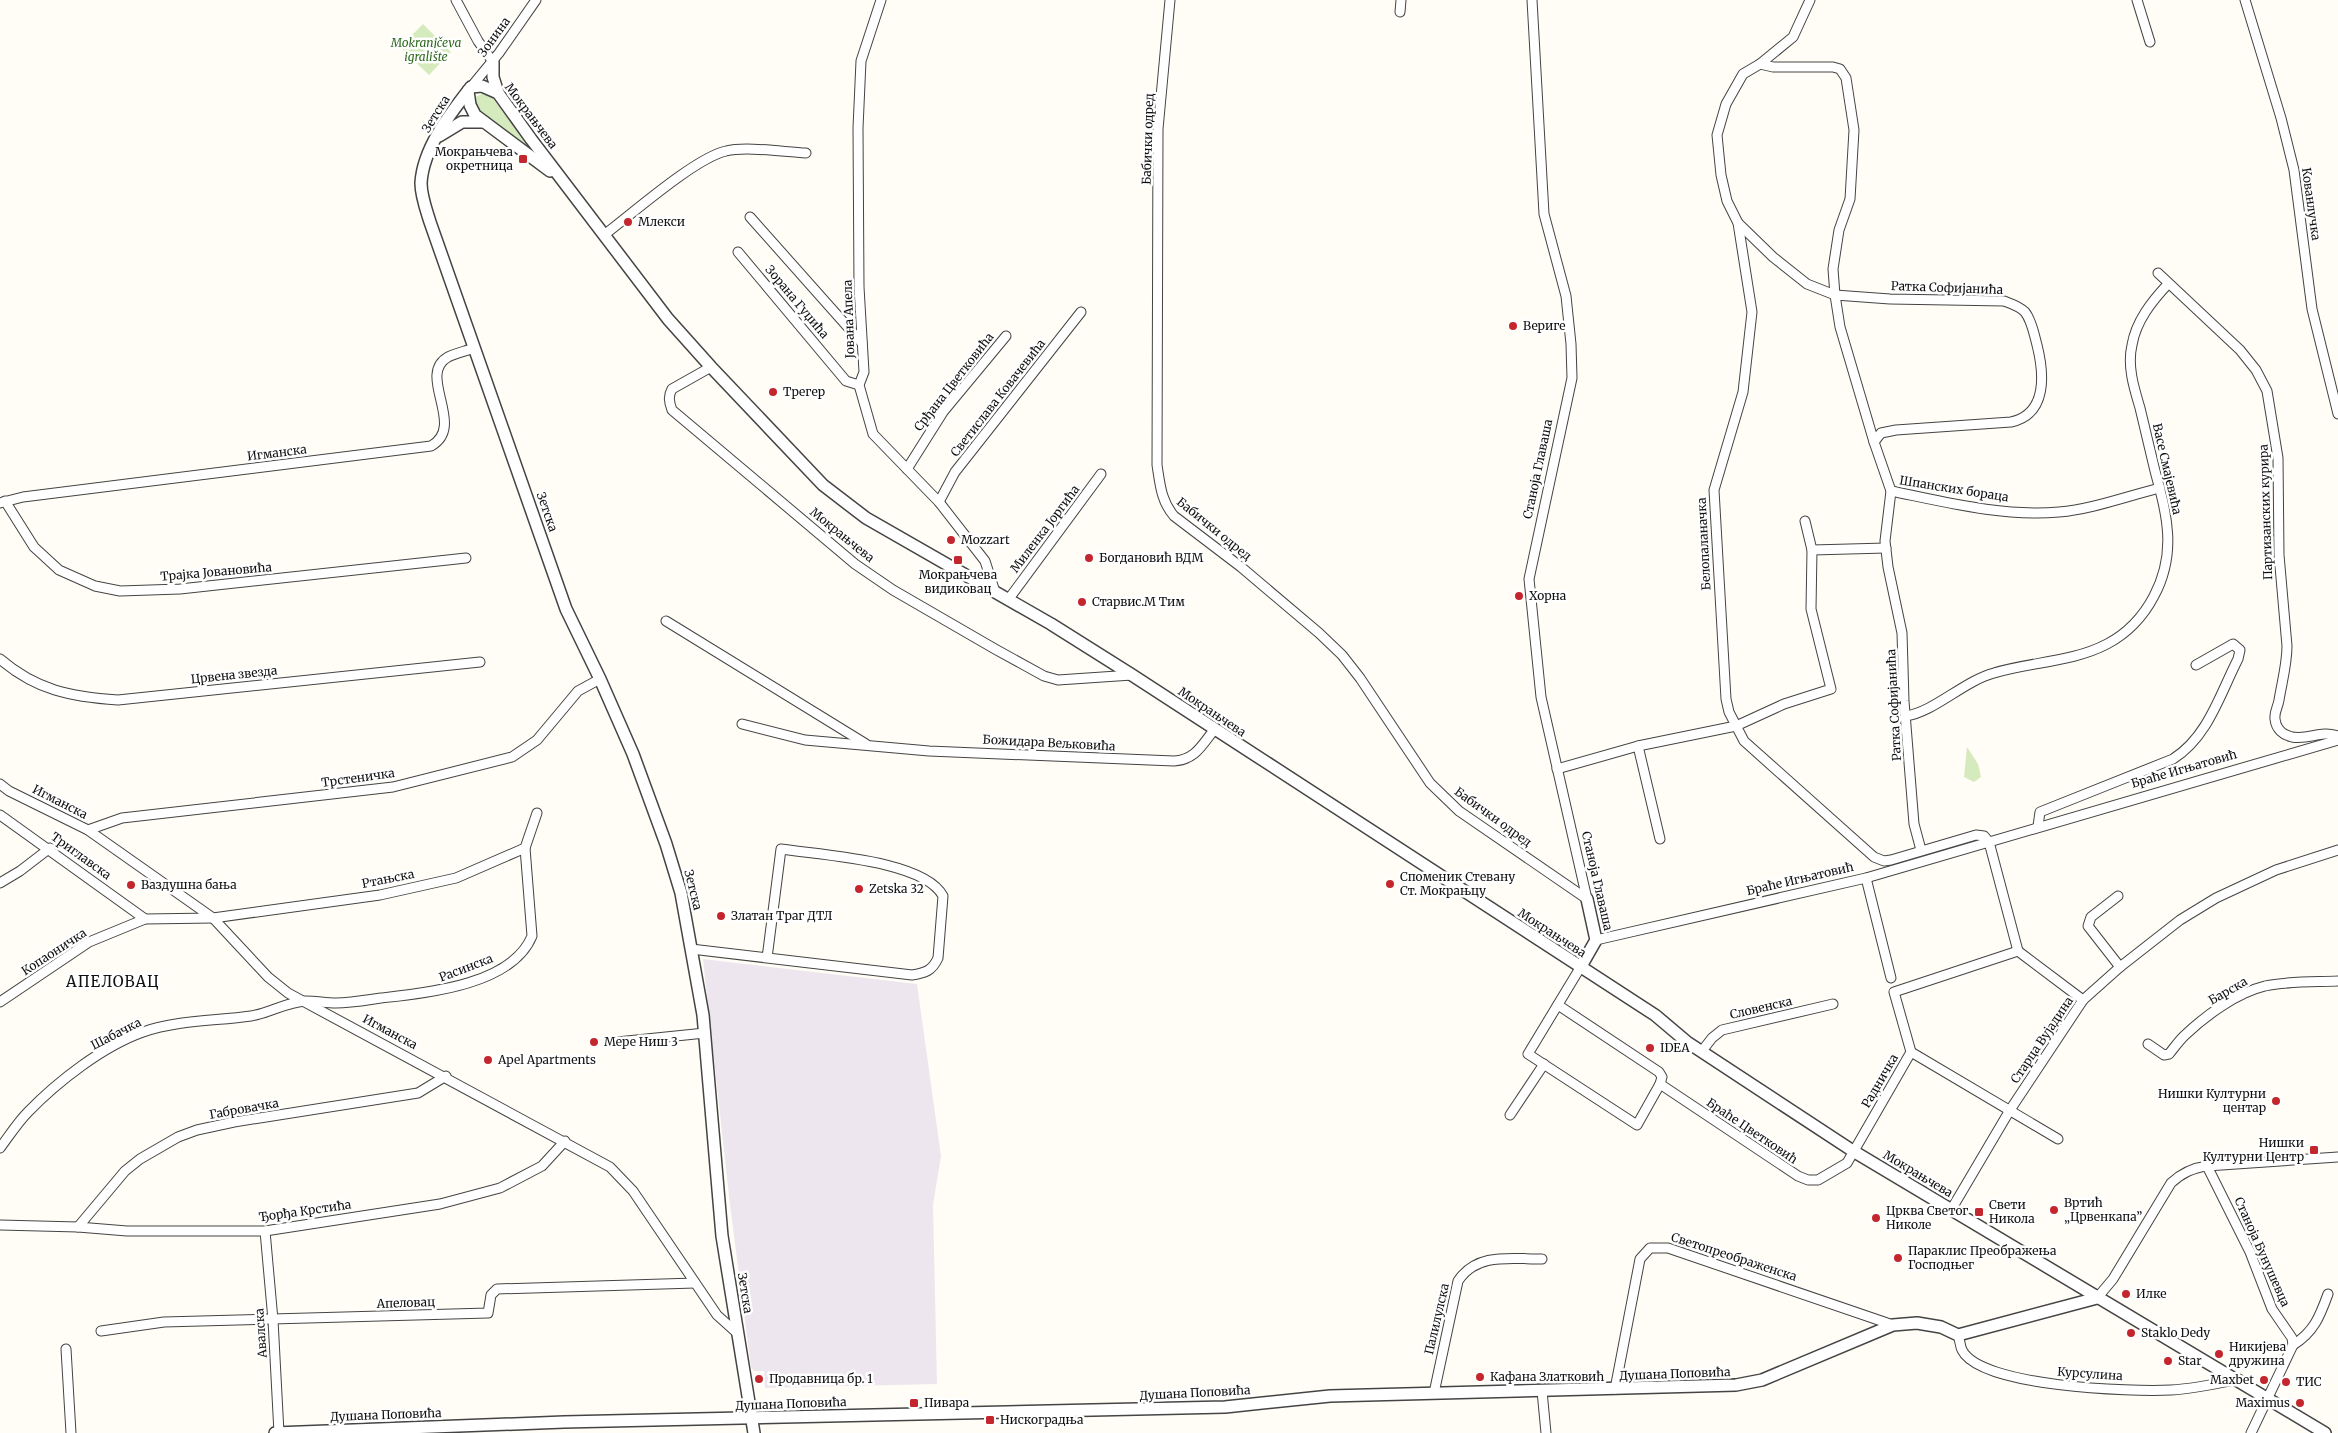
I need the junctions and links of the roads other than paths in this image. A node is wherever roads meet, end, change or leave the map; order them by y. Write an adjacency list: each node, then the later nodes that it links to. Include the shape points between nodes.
1 (456, 0): 12 (street)
2 (536, 0): 12 (street, Зонина)
3 (881, 0): 29 (street, Јована Апела, via 861,61 858,128)
4 (1170, 0): 75 (street, Бабички одред, via 1158,129 1158,465 1166,507 1342,655 1430,783 1459,811)
5 (1401, 0): 10 (street)
6 (1532, 0): 60 (street, Станоја Главаша, via 1544,214 1566,296 1572,344 1572,378 1529,579 1541,697)
7 (1810, 0): 13 (street, Белопаланачка, via 1793,37)
8 (2137, 0): 11 (street)
9 (2245, 0): 33 (street, Кованлучка, via 2294,170 2312,309)
10 (1400, 12)
11 (2150, 42)
12 (493, 62): 14 (street, Зонина); 15 (street)
13 (1760, 64): 21 (street, Белопаланачка, via 1743,74 1726,104 1717,135 1721,176 1727,201); 26 (street, Ратка Софијанића, via 1834,67 1846,78 1854,130 1854,168 1833,269)
14 (470, 89): 15 (street, Мокрањчева, via 482,86); 16 (street, Мокрањчева, via 472,110); 17 (street, Зетска)
15 (498, 93): 19 (street, Мокрањчева)
16 (484, 122): 17 (street, via 462,122); 19 (street, Мокрањчева)
17 (436, 139): 30 (street, Зетска, via 424,169 422,193)
18 (806, 153): 22 (street, via 727,150 713,155)
19 (560, 178): 22 (street, Мокрањчева)
20 (750, 216): 29 (street)
21 (1738, 223): 26 (street, Ратка Софијанића, via 1807,284); 55 (street, Белопаланачка, via 1752,312 1751,334 1743,392 1714,490 1726,698)
22 (604, 235): 31 (street, Мокрањчева)
23 (738, 252): 32 (street, Зорана Гуџића, via 846,381)
24 (2158, 273): 25 (street, Партизанских курира)
25 (2168, 284): 37 (street, Васе Смајевића, via 2136,329 2130,357 2135,394); 57 (street, Партизанских курира, via 2240,350 2263,382 2278,458 2278,555 2287,646 2275,722 2281,732 2290,736 2305,737 2327,732)
26 (1835, 295): 34 (street, Ратка Софијанића, via 1840,327); 34 (street, Ратка Софијанића, via 2004,301 2026,313 2041,357 2041,396 2024,418 2011,422 1896,430 1881,433)
27 (1081, 312): 40 (street, Светислава Ковачевића, via 955,472)
28 (1006, 336): 35 (street, Срђана Цветковића, via 943,412)
29 (862, 343): 32 (street, Јована Апела, via 864,372)
30 (474, 348): 39 (street, Игманска, via 448,357 439,367 437,381 445,427 438,442 432,446); 52 (street, Зетска, via 566,609)
31 (711, 368): 45 (street, Мокрањчева, via 823,485 866,518); 51 (street, Мокрањчева, via 672,389 669,394 672,410 855,564 893,590 1044,676 1073,680)
32 (859, 385): 35 (street, Јована Апела, via 873,434)
33 (2338, 414)
34 (1874, 442): 38 (street, Ратка Софијанића)
35 (907, 469): 40 (street, Јована Апела)
36 (1101, 474): 46 (street, Миленка Јоргића)
37 (2160, 488): 38 (street, Шпанских бораца, via 2104,503 2050,512 1972,507); 53 (street, Васе Смајевића, via 2167,512 2166,562 2160,585 2137,622 2106,645 2074,656 1988,674)
38 (1891, 491): 42 (street, Ратка Софијанића)
39 (2, 502): 44 (street, Трајка Јовановића, via 34,547 59,570 95,586 120,591 180,589)
40 (940, 502): 45 (street, Јована Апела, via 985,560)
41 (1805, 521): 43 (street)
42 (1886, 548): 43 (street); 53 (street, Ратка Софијанића, via 1902,633)
43 (1812, 550): 55 (street, via 1812,609 1831,689 1784,704)
44 (466, 558)
45 (995, 592): 46 (street, Мокрањчева)
46 (1008, 600): 51 (street, Мокрањчева)
47 (666, 621): 58 (street, Божидара Вељковића)
48 (0, 659): 49 (street, Црвена звезда, via 38,685 91,698 118,700)
49 (480, 662)
50 (2196, 664): 64 (street, Браће Игњатовић, via 2233,644 2240,650 2212,715 2184,752 2040,812)
51 (1132, 675): 56 (street, Мокрањчева)
52 (600, 679): 65 (street, Трстеничка, via 578,691 537,740 512,757 393,787 122,818); 79 (street, Зетска, via 633,754 666,844 681,893)
53 (1906, 716): 70 (street, Ратка Софијанића, via 1914,824)
54 (742, 724): 58 (street, Божидара Вељковића, via 805,740)
55 (1736, 726): 59 (street); 70 (street, Белопаланачка, via 1744,741 1758,755 1874,857 1891,860)
56 (1214, 730): 58 (street, Божидара Вељковића, via 1194,755 1182,761); 83 (street, Мокрањчева)
57 (2338, 738): 64 (street, Браће Игњатовић)
58 (869, 745)
59 (1638, 746): 60 (street); 66 (street)
60 (1557, 769): 75 (street, Станоја Главаша)
61 (0, 784): 65 (street, Игманска)
62 (537, 813): 69 (street)
63 (0, 815): 68 (street, Триглавска)
64 (2038, 826): 67 (street, Браће Игњатовић)
65 (88, 830): 76 (street, Игманска)
66 (1660, 839)
67 (1988, 842): 70 (street, Белопаланачка, via 1984,836 1976,835); 72 (street, Браће Игњатовић); 80 (street)
68 (50, 848): 73 (street); 77 (street, Триглавска)
69 (525, 848): 76 (street, Ртањска, via 456,878 380,895); 87 (street, Расинска, via 533,927 528,944 516,958 491,974 436,992 338,1003)
70 (1921, 850)
71 (2338, 850): 82 (street, Старца Вујадина, via 2276,870 2216,898 2180,920)
72 (1866, 878): 78 (street, Браће Игњатовић); 84 (street)
73 (0, 883)
74 (2118, 896): 82 (street, via 2091,917 2088,926)
75 (1587, 899): 78 (street, Станоја Главаша)
76 (213, 918): 77 (street, Копаоничка); 87 (street, Игманска, via 268,977 288,993)
77 (145, 919): 88 (street, Копаоничка, via 89,942)
78 (1596, 940): 83 (street)
79 (691, 949): 81 (street); 91 (street, Зетска)
80 (2018, 951): 86 (street); 95 (street, Радничка, via 1894,992)
81 (767, 958): 81 (street, via 912,975 924,973 934,967 938,958 942,896 939,889 928,881 892,865 781,850)
82 (2120, 967): 86 (street, Старца Вујадина)
83 (1580, 968): 90 (street); 94 (street, Мокрањчева, via 1655,1015)
84 (1891, 978)
85 (2338, 981): 93 (street, Барска, via 2257,988 2202,1021 2169,1054 2164,1055)
86 (2083, 1000): 99 (street, Старца Вујадина)
87 (306, 1001): 97 (street, Игманска); 103 (street, Шабачка, via 254,1016 142,1032 108,1050 56,1086 27,1113)
88 (0, 1002)
89 (1833, 1004): 94 (street, Словенска, via 1722,1030)
90 (1558, 1005): 96 (street, via 1528,1054); 98 (street, Браће Цветковић, via 1659,1072)
91 (704, 1033): 92 (street); 118 (street, Зетска, via 722,1236)
92 (617, 1042)
93 (2148, 1044)
94 (1702, 1051): 104 (street, Мокрањчева)
95 (1911, 1052): 99 (street); 104 (street, Радничка)
96 (1544, 1064): 98 (street, via 1637,1125); 100 (street)
97 (446, 1076): 102 (street, Игманска); 109 (street, Габровачка, via 418,1092 234,1122 178,1137 126,1171)
98 (1660, 1084): 104 (street, Браће Цветковић, via 1798,1176 1813,1181 1824,1178 1847,1163)
99 (2010, 1110): 101 (street); 107 (street, Старца Вујадина)
100 (1510, 1115)
101 (2058, 1139)
102 (565, 1141): 110 (street, Ђорђа Крстића, via 542,1166 500,1188 440,1204); 112 (street, Игманска, via 621,1177)
103 (0, 1148)
104 (1853, 1151): 107 (street, Мокрањчева)
105 (2338, 1157): 106 (street)
106 (2207, 1166): 114 (street, via 2188,1170 2171,1183 2113,1279); 120 (street, Станоја Бунушевца, via 2250,1252 2272,1309 2292,1338)
107 (1951, 1210): 114 (street, Мокрањчева)
108 (0, 1225): 109 (street, Ђорђа Крстића)
109 (78, 1227): 110 (street, Ђорђа Крстића, via 127,1231)
110 (265, 1231): 115 (street, Авалска)
111 (1542, 1259): 125 (street, Палилулска, via 1479,1262 1466,1270 1458,1281)
112 (695, 1282): 115 (street, Апеловац, via 497,1289 491,1295 488,1313); 118 (street, Игманска, via 717,1316)
113 (2328, 1294): 120 (street, via 2318,1321 2304,1338)
114 (2097, 1298): 119 (street); 122 (street, Мокрањчева)
115 (273, 1320): 117 (street, Апеловац, via 164,1322); 130 (street, Авалска)
116 (1893, 1325): 119 (street, Душана Поповића, via 1918,1323 1941,1327); 123 (street, Душана Поповића, via 1748,1384); 123 (street, Светопреображенска, via 1668,1248 1650,1248 1640,1259)
117 (101, 1331)
118 (737, 1333): 127 (street, Зетска)
119 (1958, 1335): 122 (street, Курсулина, via 1962,1351 1975,1362 2023,1381 2104,1389 2171,1390)
120 (2293, 1345): 126 (street)
121 (66, 1349): 128 (street)
122 (2238, 1379): 126 (street, Мокрањчева)
123 (1615, 1389): 124 (street, Душана Поповића)
124 (1542, 1391): 125 (street, Душана Поповића); 132 (street)
125 (1434, 1393): 127 (street, Душана Поповића, via 1330,1396 1225,1407)
126 (2268, 1397): 133 (street); 134 (street, Мокрањчева)
127 (752, 1418): 130 (street, Душана Поповића); 131 (street, Зетска)
128 (71, 1433)
129 (275, 1433): 130 (street, Душана Поповића)
130 (279, 1433)
131 (754, 1433)
132 (1546, 1433)
133 (2251, 1433)
134 (2325, 1433)

